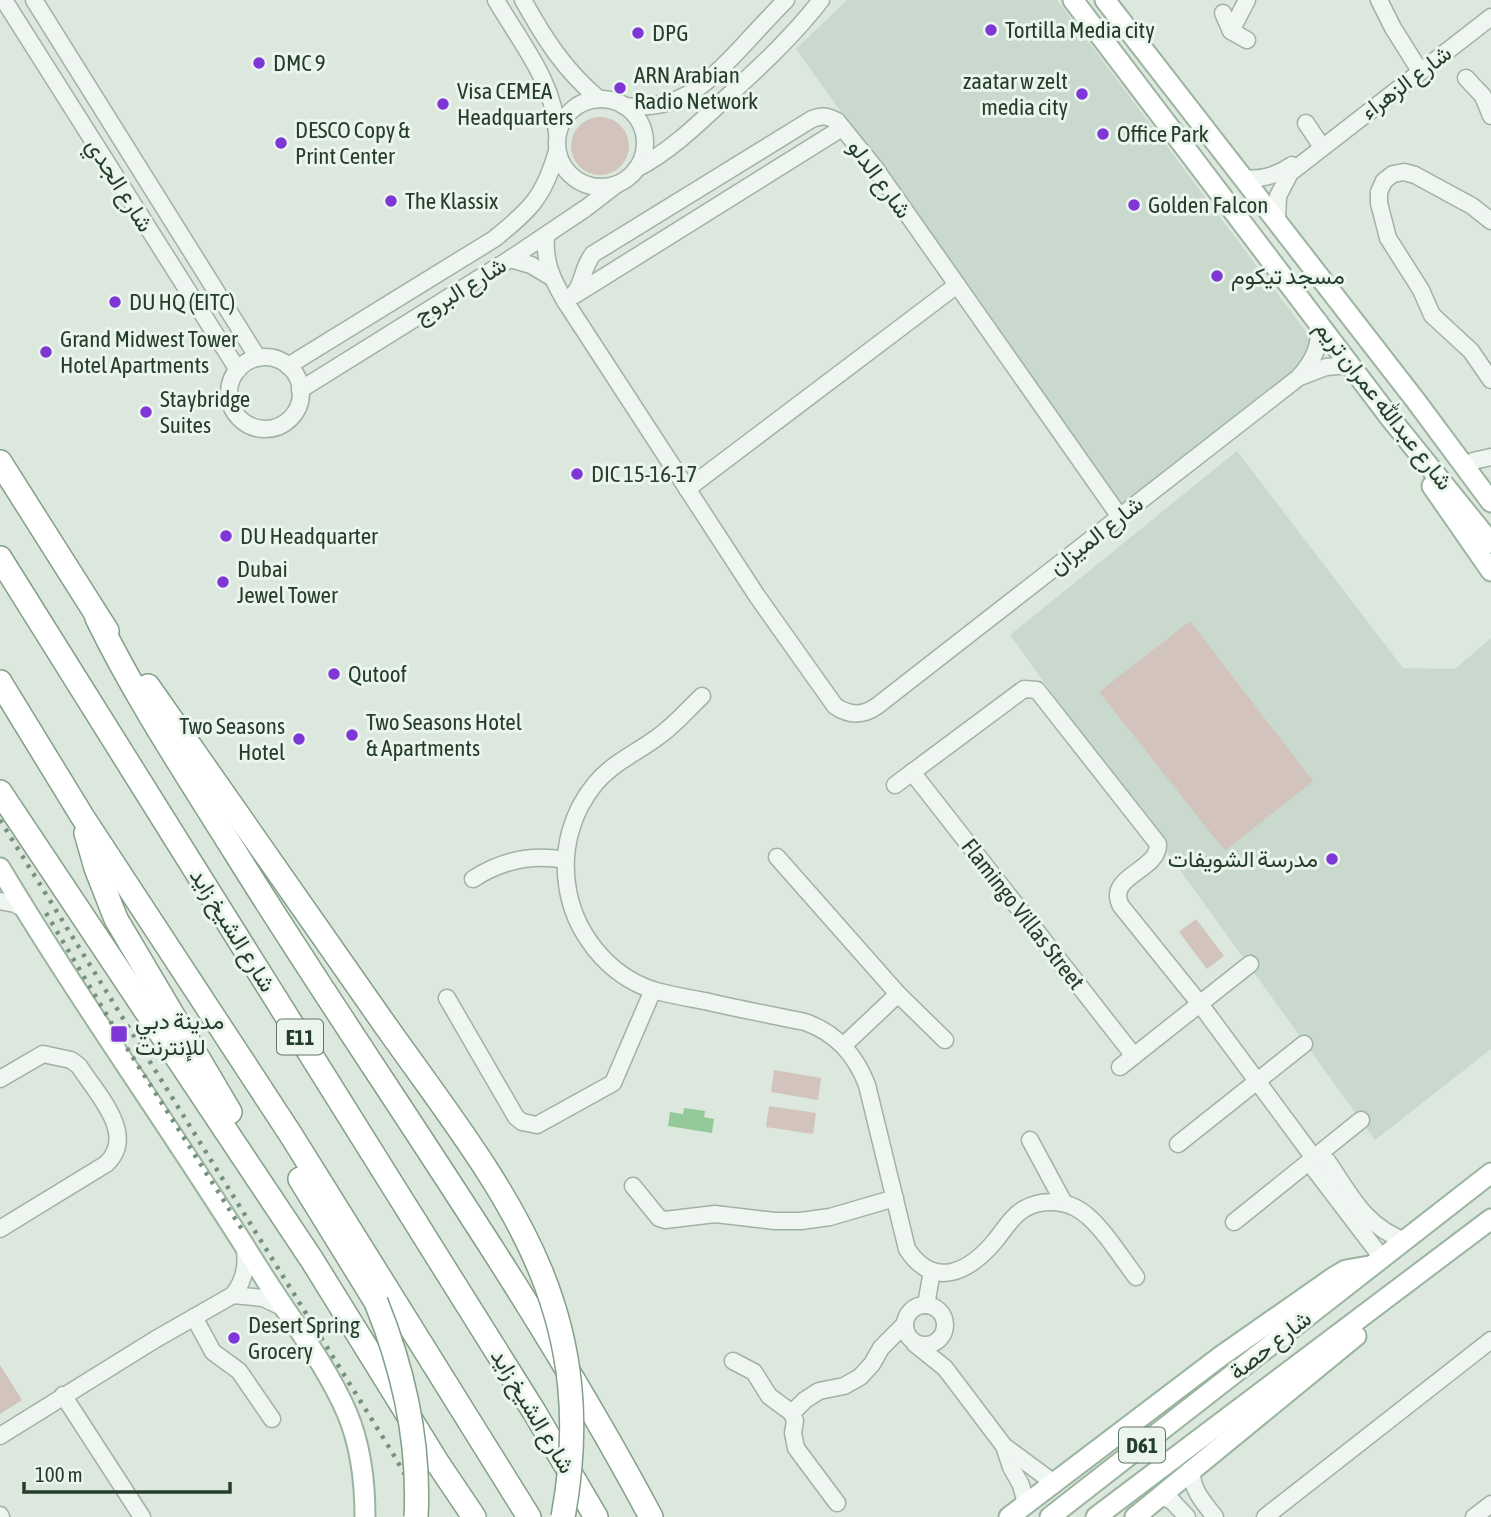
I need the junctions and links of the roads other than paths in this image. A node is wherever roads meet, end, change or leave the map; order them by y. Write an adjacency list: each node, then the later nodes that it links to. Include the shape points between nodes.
1 (4, 0): 39 (street, شارع الجدي)
2 (34, 0): 36 (street, شارع الجدي)
3 (496, 0): 23 (street, via 546,83 555,111)
4 (523, 0): 18 (street, via 555,54)
5 (786, 0): 19 (street, via 697,90 654,107)
6 (821, 0): 25 (street, via 770,57 713,110 662,154)
7 (1073, 0): 35 (main road, شارع عبدالله عمران تريم)
8 (1105, 0): 26 (main road, شارع عبدالله عمران تريم)
9 (1247, 0): 13 (street)
10 (1380, 0): 15 (street)
11 (1223, 13): 13 (street)
12 (1491, 17): 15 (street, شارع الزهراء)
13 (1231, 31): 14 (street)
14 (1247, 40)
15 (1420, 71): 24 (street, شارع الزهراء)
16 (1466, 78): 17 (street)
17 (1487, 95): 20 (street)
18 (599, 99): 19 (street); 23 (street, via 572,110 562,122)
19 (624, 106): 25 (street, via 635,115 643,135 643,157)
20 (1491, 116)
21 (1306, 123): 24 (street)
22 (842, 128): 33 (street, شارع الدلو); 34 (street); 34 (street, شارع الدلو, via 829,117 812,118 593,254 580,287)
23 (557, 144): 27 (street, via 563,166 573,177 586,185); 38 (street, شارع البروج, via 549,180 525,214 494,239)
24 (1321, 147): 26 (street, شارع الزهراء, via 1276,175); 28 (street, شارع الزهراء, via 1283,184)
25 (636, 169): 27 (street)
26 (1242, 178): 28 (main road, شارع عبدالله عمران تريم)
27 (616, 185): 30 (street, شارع البروج)
28 (1277, 221): 43 (main road, شارع عبدالله عمران تريم)
29 (1491, 221): 41 (street, via 1472,206 1404,172 1384,181 1379,192 1388,238 1422,290 1432,315 1471,351)
30 (546, 236): 31 (street, شارع البروج); 32 (street, شارع الميزان)
31 (510, 260): 32 (street); 42 (street, شارع البروج)
32 (551, 277): 34 (street, شارع الميزان)
33 (957, 285): 48 (street); 50 (street, شارع الدلو)
34 (570, 298): 48 (street, شارع الميزان)
35 (1319, 321): 37 (main road, شارع عبدالله عمران تريم); 40 (street, شارع الميزان, via 1317,349)
36 (258, 358): 38 (street, via 277,359); 39 (street)
37 (1350, 365): 40 (street, شارع الميزان, via 1315,369); 44 (main road, شارع عبدالله عمران تريم)
38 (288, 366): 42 (street)
39 (238, 370): 42 (street, via 230,383 231,406 239,419 252,427 273,429 285,423 298,406)
40 (1298, 378): 50 (street, شارع الميزان)
41 (1491, 380)
42 (300, 390)
43 (1416, 401): 45 (main road); 49 (main road, شارع عبدالله عمران تريم)
44 (1391, 419): 51 (main road, شارع عبدالله عمران تريم); 53 (main road)
45 (1482, 459): 47 (main road)
46 (0, 462): 54 (highway)
47 (1491, 481)
48 (687, 489): 50 (street, شارع الميزان, via 835,706 852,714 869,711 895,692)
49 (1491, 502)
50 (1120, 517)
51 (1491, 543)
52 (0, 558): 126 (highway, شارع الشيخ زايد / E11)
53 (1491, 571)
54 (97, 618): 113 (highway, via 158,729 483,1233); 125 (highway, bridge, via 180,730 494,1180 522,1227 561,1329 570,1382 572,1450)
55 (0, 682): 60 (highway, E11)
56 (702, 696): 62 (street, via 661,735 616,763 596,782 575,818)
57 (912, 772): 58 (street); 71 (street, via 1024,689 1037,690 1158,844 1155,857 1119,887 1118,901); 76 (street, Flamingo Villas Street)
58 (895, 785)
59 (0, 792): 94 (highway)
60 (82, 816): 72 (highway, E11); 94 (highway, via 96,868 128,943 275,1186)
61 (777, 858): 69 (street)
62 (565, 860): 64 (street, via 511,861); 68 (street, via 570,902 588,940 616,970)
63 (0, 869): 66 (main road)
64 (473, 879)
65 (0, 901): 66 (street)
66 (24, 909): 93 (main road)
67 (1250, 964): 71 (street)
68 (653, 990): 70 (street, via 613,1083 537,1125 516,1117); 75 (street, via 805,1022)
69 (898, 994): 73 (street); 75 (street)
70 (447, 998)
71 (1200, 1004): 76 (street); 79 (street)
72 (227, 1037): 122 (highway, bridge, via 254,1104 376,1302 397,1358 410,1416); 124 (highway, E11)
73 (945, 1040)
74 (1304, 1044): 79 (street)
75 (844, 1045): 86 (street, via 867,1085)
76 (1134, 1056): 77 (street)
77 (1120, 1067)
78 (0, 1079): 91 (street, via 43,1054 71,1060 79,1066 119,1136 116,1152 106,1164)
79 (1257, 1082): 82 (street); 83 (street)
80 (1361, 1119): 83 (street)
81 (1030, 1140): 87 (street)
82 (1178, 1144)
83 (1314, 1158): 88 (street, via 1315,1170); 90 (street)
84 (1491, 1173): 92 (main road, شارع حصة / D61)
85 (633, 1186): 86 (street, via 665,1220 715,1214 801,1221)
86 (895, 1198): 96 (street, via 907,1249)
87 (1064, 1203): 96 (street, via 1043,1202 1023,1210 964,1268); 97 (street, via 1092,1220)
88 (1359, 1218): 92 (street); 95 (street)
89 (1491, 1219): 98 (main road, شارع حصة / D61)
90 (1234, 1222)
91 (0, 1229)
92 (1405, 1241): 95 (main road, شارع حصة / D61)
93 (244, 1245): 99 (street, via 246,1268); 101 (main road)
94 (312, 1261): 123 (highway)
95 (1378, 1262): 115 (main road, via 1334,1277); 130 (main road, شارع حصة / D61)
96 (932, 1271): 100 (street)
97 (1136, 1277)
98 (1395, 1291): 114 (main road, via 1381,1315); 131 (main road, شارع حصة / D61)
99 (229, 1297): 101 (street, via 263,1298); 102 (street)
100 (926, 1305): 103 (street, via 944,1318); 104 (street, via 909,1313)
101 (284, 1308): 121 (main road, via 348,1415 360,1458)
102 (194, 1317): 108 (street); 110 (street, via 213,1352 239,1371)
103 (943, 1336): 104 (street, via 925,1346); 107 (street)
104 (910, 1337): 107 (street); 109 (street, via 888,1343 860,1377 812,1395)
105 (1491, 1340): 135 (street)
106 (733, 1361): 109 (street, via 754,1372 769,1396)
107 (945, 1368): 112 (street)
108 (63, 1395): 111 (street); 120 (street)
109 (792, 1413): 117 (street, via 796,1448)
110 (272, 1419)
111 (0, 1436)
112 (1004, 1446): 115 (street); 118 (street)
113 (622, 1462): 127 (highway); 128 (highway)
114 (1192, 1471): 116 (main road); 134 (street, via 1196,1491)
115 (1054, 1483): 118 (main road)
116 (1162, 1496): 132 (main road); 133 (street)
117 (837, 1503)
118 (1026, 1504): 129 (main road)
119 (1491, 1504): 136 (street)
120 (142, 1517)
121 (365, 1517)
122 (416, 1517)
123 (474, 1517)
124 (528, 1517)
125 (563, 1517)
126 (596, 1517)
127 (651, 1517)
128 (663, 1517)
129 (1009, 1517)
130 (1050, 1517)
131 (1096, 1517)
132 (1135, 1517)
133 (1187, 1517)
134 (1215, 1517)
135 (1265, 1517)
136 (1474, 1517)

